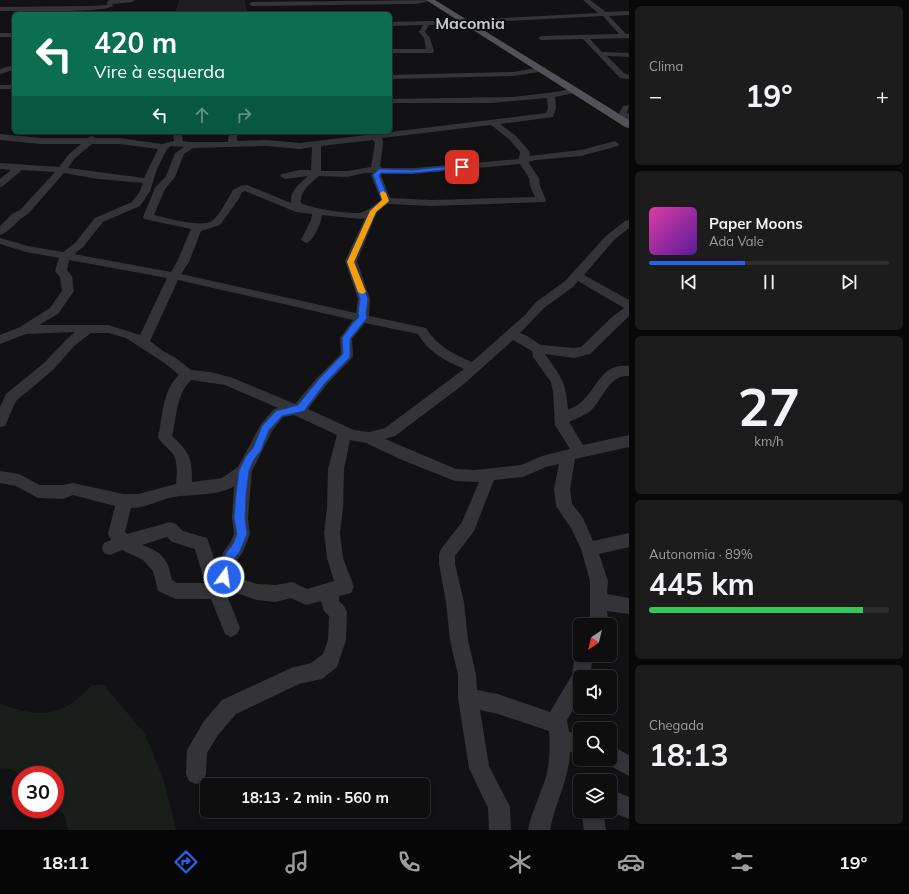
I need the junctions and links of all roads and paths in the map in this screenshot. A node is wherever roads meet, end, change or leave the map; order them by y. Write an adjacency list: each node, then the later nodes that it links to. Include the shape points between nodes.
1 (430, 0): 6 (street); 12 (main road)
2 (586, 0): 11 (street)
3 (132, 1): 5 (street)
4 (28, 2): 5 (street)
5 (110, 2): 8 (street, via 110,6 91,8)
6 (336, 2): 7 (street); 9 (street)
7 (252, 4)
8 (0, 9)
9 (348, 11)
10 (629, 13): 11 (street)
11 (604, 14): 12 (street); 14 (street)
12 (467, 22): 13 (street); 28 (main road)
13 (427, 23): 16 (street); 24 (street, via 422,32 427,38 430,51)
14 (611, 23): 15 (street); 19 (street)
15 (623, 23)
16 (392, 24)
17 (12, 34): 18 (street)
18 (0, 35)
19 (626, 36): 20 (street)
20 (586, 37): 21 (street); 25 (street)
21 (541, 38)
22 (12, 40): 23 (street)
23 (0, 41)
24 (392, 51)
25 (601, 54): 26 (street); 31 (street, via 623,76)
26 (629, 55)
27 (12, 68): 29 (street)
28 (542, 69): 30 (street, via 513,74); 34 (main road)
29 (0, 72)
30 (392, 77)
31 (629, 77)
32 (0, 87): 33 (street)
33 (12, 87)
34 (576, 90): 35 (street); 40 (main road)
35 (552, 96): 36 (street, via 405,102); 39 (street, via 550,115)
36 (392, 100)
37 (629, 107): 38 (street, via 623,113)
38 (629, 119)
39 (493, 122): 46 (street); 54 (street, via 513,138 525,152)
40 (629, 124)
41 (109, 134): 47 (street)
42 (178, 134): 48 (street)
43 (233, 134): 52 (street)
44 (254, 134): 49 (street, via 254,142)
45 (0, 137): 47 (street)
46 (377, 137): 50 (street); 58 (street, via 379,143 375,166)
47 (88, 142): 53 (street, via 119,141); 57 (street, via 72,156)
48 (184, 144): 52 (street); 53 (street, via 169,144); 67 (street, via 188,148 180,153 170,177 160,188 148,217)
49 (250, 144): 50 (street); 52 (street)
50 (317, 144): 59 (street)
51 (615, 144): 54 (street, via 581,153 535,157)
52 (232, 145)
53 (163, 147): 61 (street)
54 (523, 161): 58 (street, via 413,172); 63 (street, via 534,178 541,200 432,203)
55 (0, 166): 56 (street)
56 (20, 167): 57 (street); 62 (street)
57 (62, 170): 61 (street); 68 (street)
58 (379, 171): 59 (street); 63 (street, via 376,175)
59 (316, 174): 60 (street); 65 (street, via 300,188 295,200 300,207)
60 (285, 176)
61 (148, 180): 70 (street, via 145,191 136,204 99,220 79,245)
62 (0, 184)
63 (386, 201): 64 (street)
64 (373, 211): 65 (street, via 360,216); 75 (street, via 351,262 364,299)
65 (317, 212): 67 (street, via 300,210 242,188 236,192 216,222 203,228); 69 (street)
66 (629, 223): 71 (street, via 610,238)
67 (196, 228): 72 (street, via 183,262)
68 (1, 234): 70 (street, via 26,249)
69 (306, 240)
70 (65, 256): 72 (street); 76 (street, via 61,271 66,276 68,291 54,311)
71 (576, 275): 73 (street); 78 (street, via 569,284 540,305)
72 (174, 276): 75 (street); 80 (street)
73 (629, 305)
74 (629, 310): 81 (street, via 585,351 574,353)
75 (363, 318): 82 (street, via 422,331 426,340 437,351); 85 (street, via 346,338 347,355 301,408)
76 (24, 330): 77 (street); 79 (street)
77 (86, 330): 80 (street, via 108,329 130,335); 87 (street, via 70,343 50,366 11,398)
78 (509, 335): 81 (street, via 523,339); 82 (street)
79 (0, 340)
80 (142, 342): 84 (street)
81 (538, 349): 86 (street, via 538,354 557,381)
82 (473, 368): 89 (street, via 460,381 390,432)
83 (629, 372): 86 (street, via 618,370 607,378 584,408)
84 (188, 375): 85 (street, via 228,382); 95 (street, via 177,386 172,397 165,437 179,450 184,468)
85 (294, 410): 88 (street); 92 (street, via 279,413 266,428)
86 (562, 420): 91 (street)
87 (0, 422)
88 (345, 432): 89 (street); 101 (street, via 336,469 332,533 335,558 345,587)
89 (369, 438): 93 (street, via 455,475)
90 (629, 441): 91 (street)
91 (574, 453): 93 (street, via 542,462 523,471); 99 (street, via 562,489 564,506 577,523)
92 (244, 471): 95 (street, via 225,484); 100 (street, via 240,518 242,534 230,556 224,577)
93 (489, 476): 108 (street, via 468,526 447,554 459,640 467,676)
94 (0, 477): 96 (street, via 19,480 38,491 63,492 73,489)
95 (184, 489): 96 (street, via 155,497)
96 (123, 500): 98 (street)
97 (629, 540): 99 (street)
98 (116, 545): 102 (street, via 148,555 161,568 164,585 176,591); 102 (street, via 170,529 178,537 201,543)
99 (589, 549): 103 (street, via 598,582)
100 (232, 583): 101 (street, via 273,594 292,590 306,597); 102 (street)
101 (330, 589): 113 (street, via 330,605 338,612 339,626 338,640 330,660 315,672 298,674 229,707 197,750)
102 (216, 591): 106 (street)
103 (598, 601): 104 (street); 105 (street)
104 (629, 606)
105 (599, 618)
106 (231, 628)
107 (573, 692): 109 (street)
108 (468, 698): 109 (street, via 498,704 550,722); 117 (street, via 480,768 499,807)
109 (557, 719): 110 (street)
110 (570, 742): 118 (street, via 561,754)
111 (617, 759): 112 (street)
112 (629, 766)
113 (196, 774)
114 (617, 803): 115 (street)
115 (629, 808)
116 (593, 818): 119 (street)
117 (500, 830)
118 (539, 830)
119 (595, 830)

